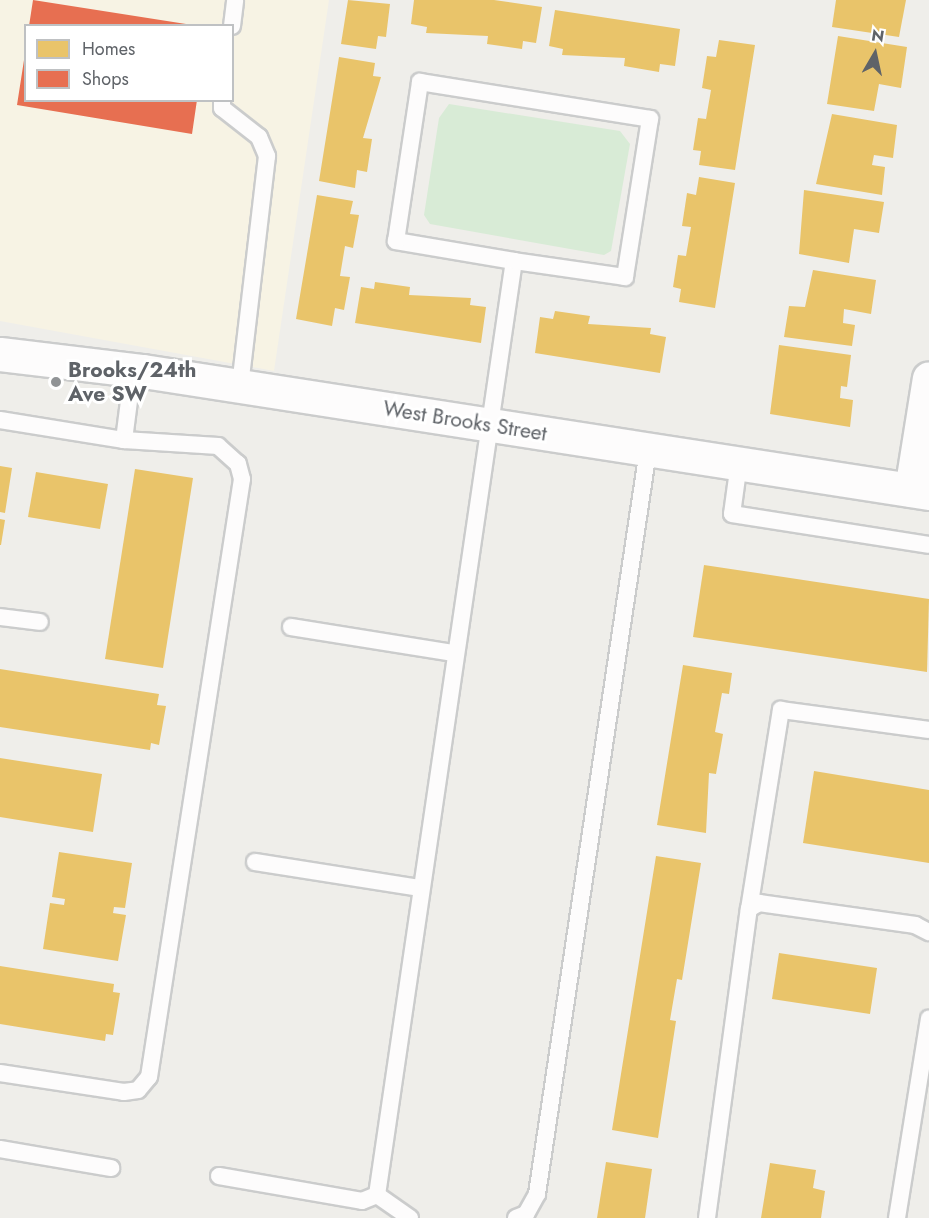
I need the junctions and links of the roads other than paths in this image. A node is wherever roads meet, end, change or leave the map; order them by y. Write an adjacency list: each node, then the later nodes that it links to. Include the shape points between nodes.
1 (235, 0): 2 (lane)
2 (232, 24)
3 (222, 102): 8 (lane, via 222,108 259,137 267,156)
4 (514, 261): 4 (lane, via 396,241 420,82 650,119 625,278); 10 (lane)
5 (0, 354): 6 (street, West Brooks Street)
6 (133, 370): 8 (street, West Brooks Street); 11 (lane)
7 (929, 378): 14 (street)
8 (240, 386): 10 (street, West Brooks Street)
9 (0, 420): 11 (lane)
10 (489, 425): 12 (street, West Brooks Street); 19 (lane)
11 (124, 440): 26 (lane, via 218,446 238,464 242,479 149,1077 138,1090 124,1092)
12 (648, 450): 13 (street, West Brooks Street); 32 (lane, via 537,1194 526,1214)
13 (739, 464): 14 (street, West Brooks Street); 15 (lane, via 732,514)
14 (920, 492)
15 (929, 545)
16 (0, 617): 17 (lane)
17 (40, 622)
18 (291, 627): 19 (lane)
19 (454, 653): 22 (lane)
20 (929, 730): 23 (lane, via 782,710)
21 (255, 862): 22 (lane)
22 (419, 888): 30 (lane)
23 (749, 909): 24 (lane, via 759,903 915,925); 33 (lane)
24 (929, 932)
25 (929, 1019): 34 (lane)
26 (0, 1073)
27 (0, 1149): 28 (lane)
28 (111, 1168)
29 (219, 1176): 30 (lane, via 362,1201)
30 (377, 1195): 31 (lane)
31 (410, 1218)
32 (516, 1218)
33 (708, 1218)
34 (897, 1218)

